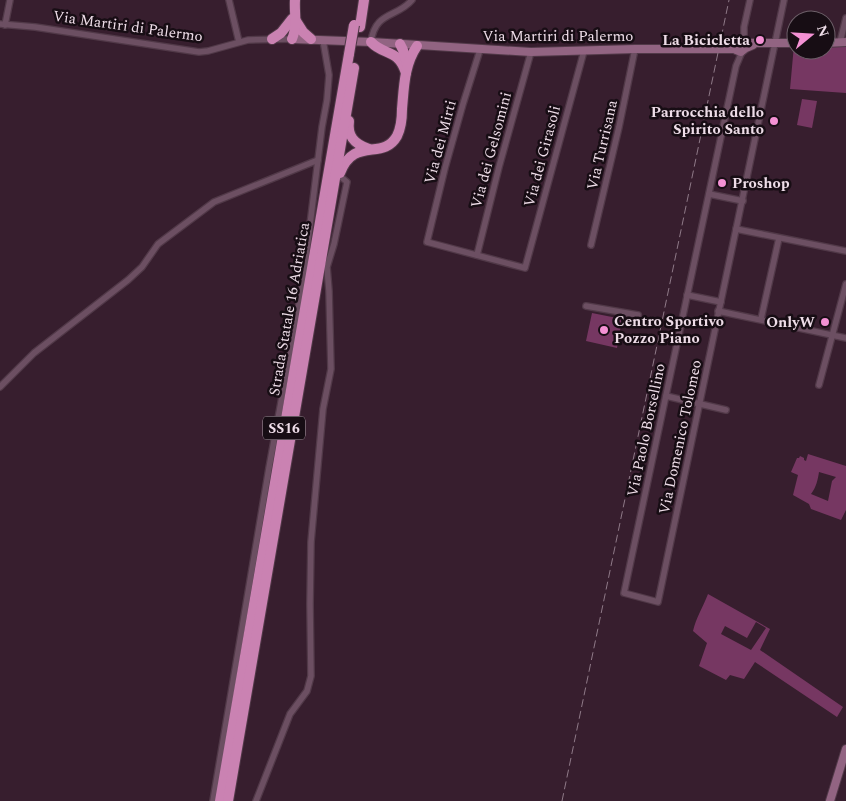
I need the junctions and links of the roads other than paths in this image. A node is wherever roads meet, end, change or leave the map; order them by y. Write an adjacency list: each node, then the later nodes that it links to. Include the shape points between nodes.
1 (10, 0): 11 (street)
2 (229, 0): 17 (street)
3 (295, 0): 9 (highway)
4 (358, 0): 12 (highway, Strada Statale 16 Adriatica / SS16)
5 (364, 0): 12 (highway, Strada Statale 16 Adriatica / SS16)
6 (412, 0): 18 (street, via 379,21)
7 (750, 0): 24 (street)
8 (784, 0): 20 (street, Via Domenico Tolomeo)
9 (294, 17): 13 (highway, via 290,29); 14 (highway); 15 (highway)
10 (846, 18): 19 (street)
11 (2, 24): 17 (street, Via Martiri di Palermo, via 191,52 208,52)
12 (357, 26): 29 (highway, Strada Statale 16 Adriatica / SS16)
13 (292, 38): 14 (street, Via Martiri di Palermo); 15 (street, Via Martiri di Palermo)
14 (272, 39): 17 (street, Via Martiri di Palermo)
15 (311, 39): 16 (street, Via Martiri di Palermo)
16 (323, 40): 18 (street, Via Martiri di Palermo); 33 (street, via 329,75 328,100)
17 (239, 42)
18 (371, 42): 22 (street, Via Martiri di Palermo); 30 (highway, via 390,52)
19 (843, 42)
20 (775, 43): 21 (street, Via Martiri di Palermo); 24 (street, Via Martiri di Palermo); 38 (street, Via Domenico Tolomeo)
21 (786, 43)
22 (400, 44): 23 (street, Via Martiri di Palermo); 30 (highway, SS16)
23 (417, 46): 26 (street, Via Martiri di Palermo); 30 (highway, SS16)
24 (740, 46): 25 (street, Via Martiri di Palermo); 36 (street, Via Paolo Borsellino)
25 (635, 49): 27 (street, Via Martiri di Palermo); 41 (street, Via Turrisana)
26 (480, 50): 28 (street, Via Martiri di Palermo); 43 (street, Via dei Mirti, via 427,242)
27 (584, 51): 28 (street, Via Martiri di Palermo); 43 (street, Via dei Girasoli, via 525,268)
28 (531, 52): 43 (street, Via dei Gelsomini)
29 (352, 54): 31 (highway, Strada Statale 16 Adriatica / SS16); 61 (highway, Strada Statale 16 Adriatica / SS16)
30 (404, 65): 32 (highway, SS16, via 402,119 397,135 390,145)
31 (354, 68): 32 (highway, SS16, via 349,131 355,142); 37 (highway, Strada Statale 16 Adriatica / SS16)
32 (369, 149): 37 (highway, SS16, via 351,155 345,162)
33 (318, 158): 34 (street); 54 (street, via 214,202 158,244 128,280 34,353); 60 (street, via 303,282)
34 (327, 164)
35 (341, 177): 63 (street, via 347,182 327,267 331,369 323,409 311,542 312,676 307,691 290,714)
36 (709, 194): 38 (street); 45 (street, Via Paolo Borsellino)
37 (332, 196): 62 (highway, Strada Statale 16 Adriatica / SS16)
38 (743, 201): 39 (street, Via Domenico Tolomeo)
39 (736, 230): 40 (street); 46 (street, Via Domenico Tolomeo)
40 (779, 238): 42 (street); 50 (street)
41 (592, 245)
42 (846, 251)
43 (477, 255)
44 (846, 284): 51 (street)
45 (687, 296): 46 (street); 55 (street, Via Paolo Borsellino)
46 (721, 302): 48 (street, Via Domenico Tolomeo)
47 (586, 306): 49 (street)
48 (718, 311): 50 (street); 56 (street, Via Domenico Tolomeo)
49 (638, 315)
50 (761, 319): 51 (street)
51 (832, 334): 52 (street); 53 (street)
52 (846, 338)
53 (819, 384)
54 (0, 387)
55 (666, 396): 56 (street); 58 (street, Via Paolo Borsellino, via 624,593)
56 (700, 404): 57 (street); 58 (street, Via Domenico Tolomeo)
57 (726, 410)
58 (658, 602)
59 (846, 749): 64 (street)
60 (213, 801)
61 (220, 801)
62 (228, 801)
63 (256, 801)
64 (830, 801)

